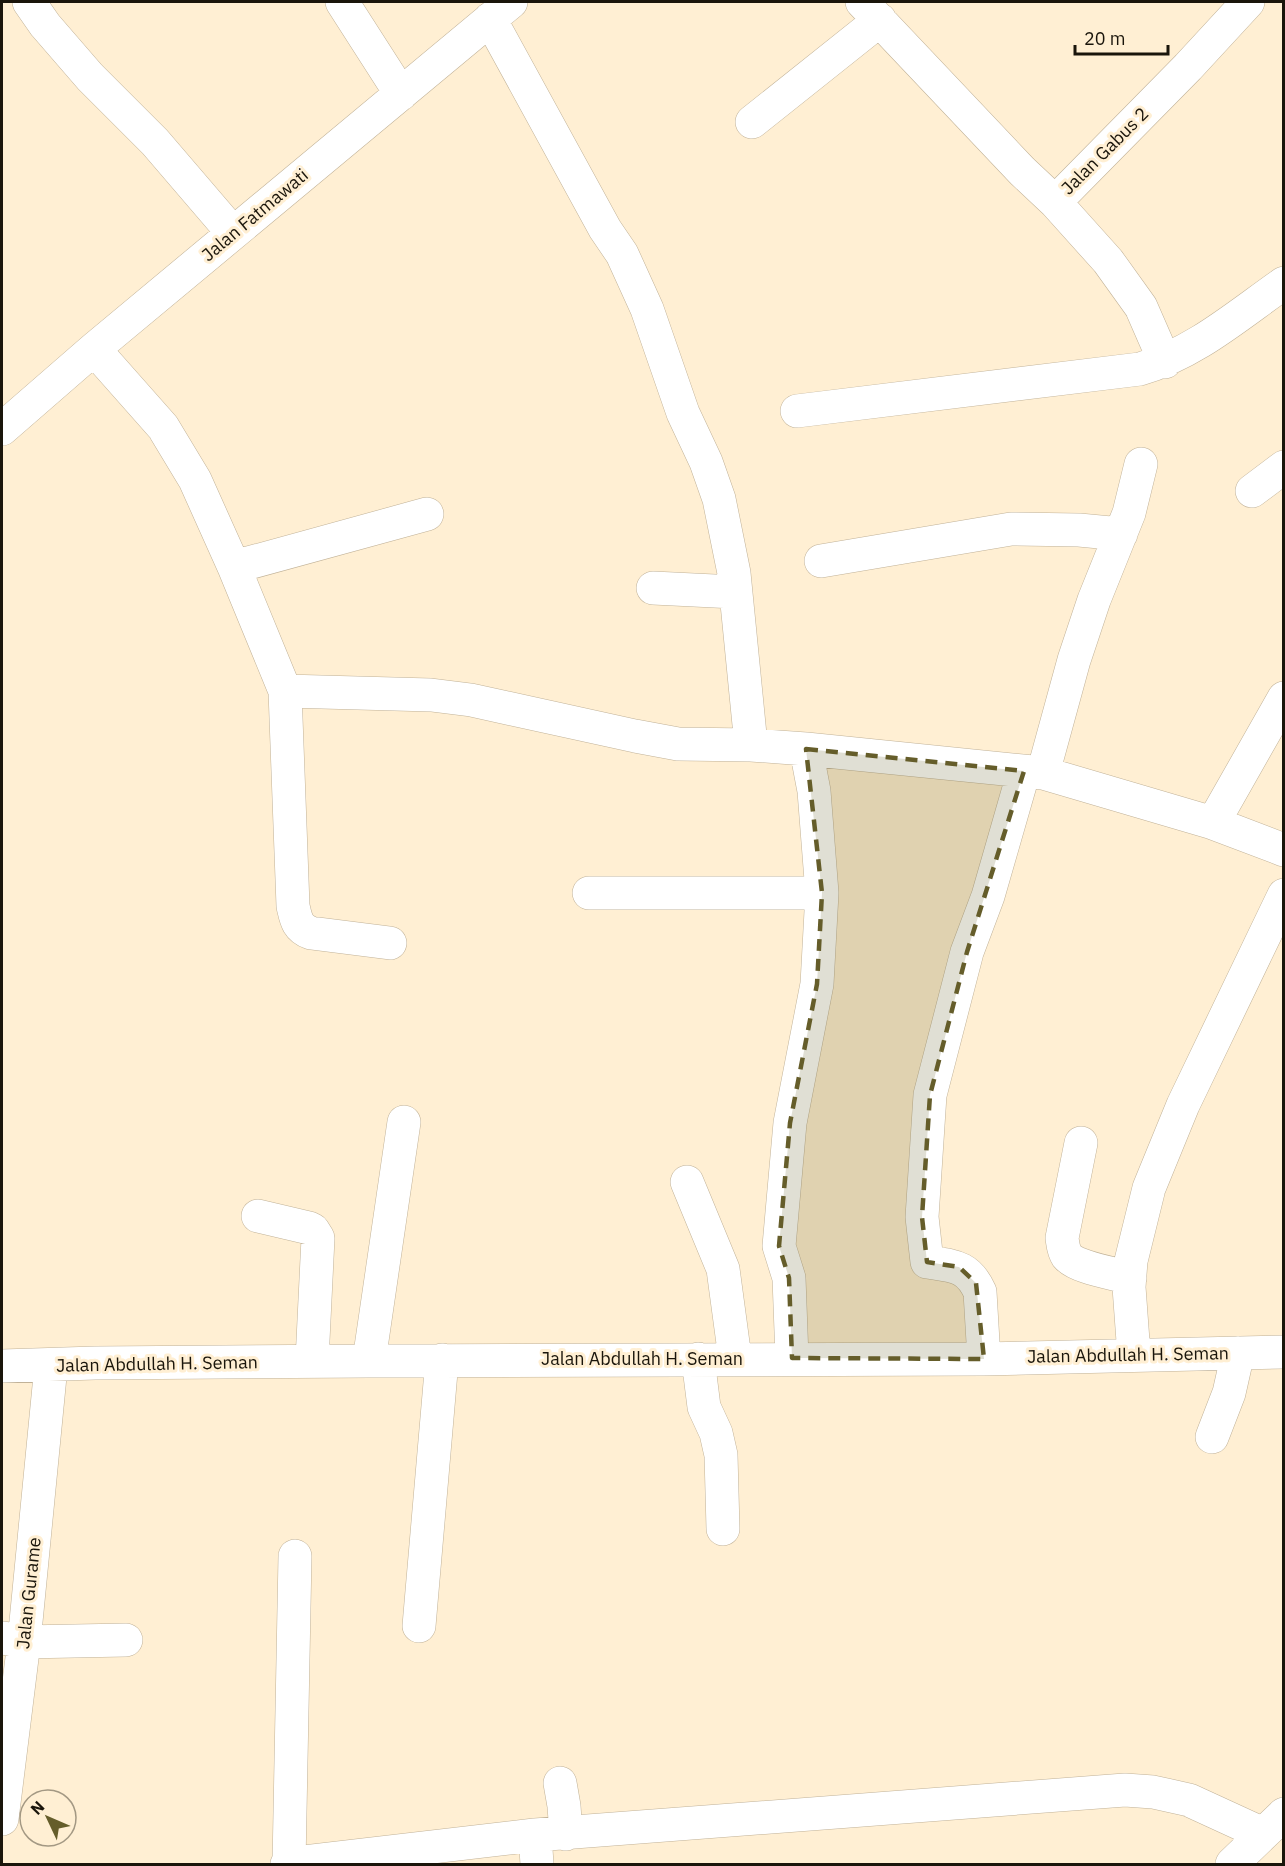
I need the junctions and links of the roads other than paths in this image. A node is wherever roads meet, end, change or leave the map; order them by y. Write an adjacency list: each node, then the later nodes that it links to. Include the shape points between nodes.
1 (28, 2): 9 (street, via 90,77 155,142)
2 (342, 2): 6 (street)
3 (1248, 2): 8 (street, Jalan Gabus 2)
4 (500, 10): 6 (street, Jalan Fatmawati); 23 (street, via 647,309 683,413 719,499)
5 (871, 10): 7 (street); 8 (street, Jalan Gabus 2)
6 (401, 94): 9 (street, Jalan Fatmawati)
7 (752, 122)
8 (1055, 202): 12 (street, via 1108,261 1141,307)
9 (233, 233): 11 (street, Jalan Fatmawati)
10 (1284, 283): 12 (street, via 1197,345)
11 (94, 349): 14 (street, Jalan Fatmawati); 21 (street, via 163,427 195,480)
12 (1165, 362): 13 (street, via 1140,369)
13 (797, 411)
14 (2, 429)
15 (1142, 464): 19 (street)
16 (1284, 467): 17 (street)
17 (1252, 491)
18 (427, 514): 21 (street)
19 (1121, 534): 20 (street, via 1011,529); 28 (street)
20 (821, 561)
21 (234, 567): 24 (street)
22 (653, 588): 23 (street)
23 (735, 592): 26 (street)
24 (285, 691): 26 (street, via 431,695 678,744); 34 (street, via 296,921 311,933)
25 (1284, 698): 29 (street)
26 (751, 745): 27 (street)
27 (807, 749): 28 (street); 32 (street)
28 (1033, 772): 29 (street); 46 (street, via 967,952 930,1095 922,1217 927,1262 959,1267 976,1283 980,1292)
29 (1213, 823): 30 (street)
30 (1284, 850)
31 (589, 893): 32 (street)
32 (822, 893): 44 (street, via 817,984 790,1123 779,1246 789,1278)
33 (1284, 895): 39 (street, via 1178,1115 1149,1188)
34 (390, 943)
35 (404, 1122): 48 (street)
36 (1081, 1143): 39 (street, via 1063,1249 1078,1263)
37 (687, 1182): 43 (street, via 723,1269)
38 (258, 1216): 49 (street, via 309,1228 318,1238)
39 (1130, 1278): 42 (street)
40 (1284, 1352): 41 (street, Jalan Abdullah H. Seman)
41 (1238, 1353): 42 (street, Jalan Abdullah H. Seman); 52 (street, via 1229,1394)
42 (1134, 1355): 46 (street, Jalan Abdullah H. Seman)
43 (735, 1358): 44 (street, Jalan Abdullah H. Seman); 45 (street, Jalan Abdullah H. Seman)
44 (792, 1358): 46 (street, Jalan Abdullah H. Seman)
45 (698, 1359): 47 (street, Jalan Abdullah H. Seman); 53 (street, via 704,1407 721,1455)
46 (984, 1359)
47 (442, 1360): 48 (street, Jalan Abdullah H. Seman); 55 (street)
48 (369, 1361): 49 (street, Jalan Abdullah H. Seman)
49 (312, 1362): 51 (street, Jalan Abdullah H. Seman)
50 (2, 1366): 51 (street, Jalan Abdullah H. Seman)
51 (51, 1366): 56 (street, Jalan Gurame)
52 (1212, 1437)
53 (723, 1529)
54 (295, 1556): 62 (street)
55 (419, 1626)
56 (13, 1639): 57 (street); 59 (street, Jalan Gurame)
57 (126, 1640)
58 (560, 1783): 61 (street, via 564,1806)
59 (2, 1819)
60 (1273, 1824): 61 (street, via 1189,1800 1125,1790); 63 (street)
61 (546, 1844): 62 (street)
62 (288, 1864)
63 (1232, 1864)

